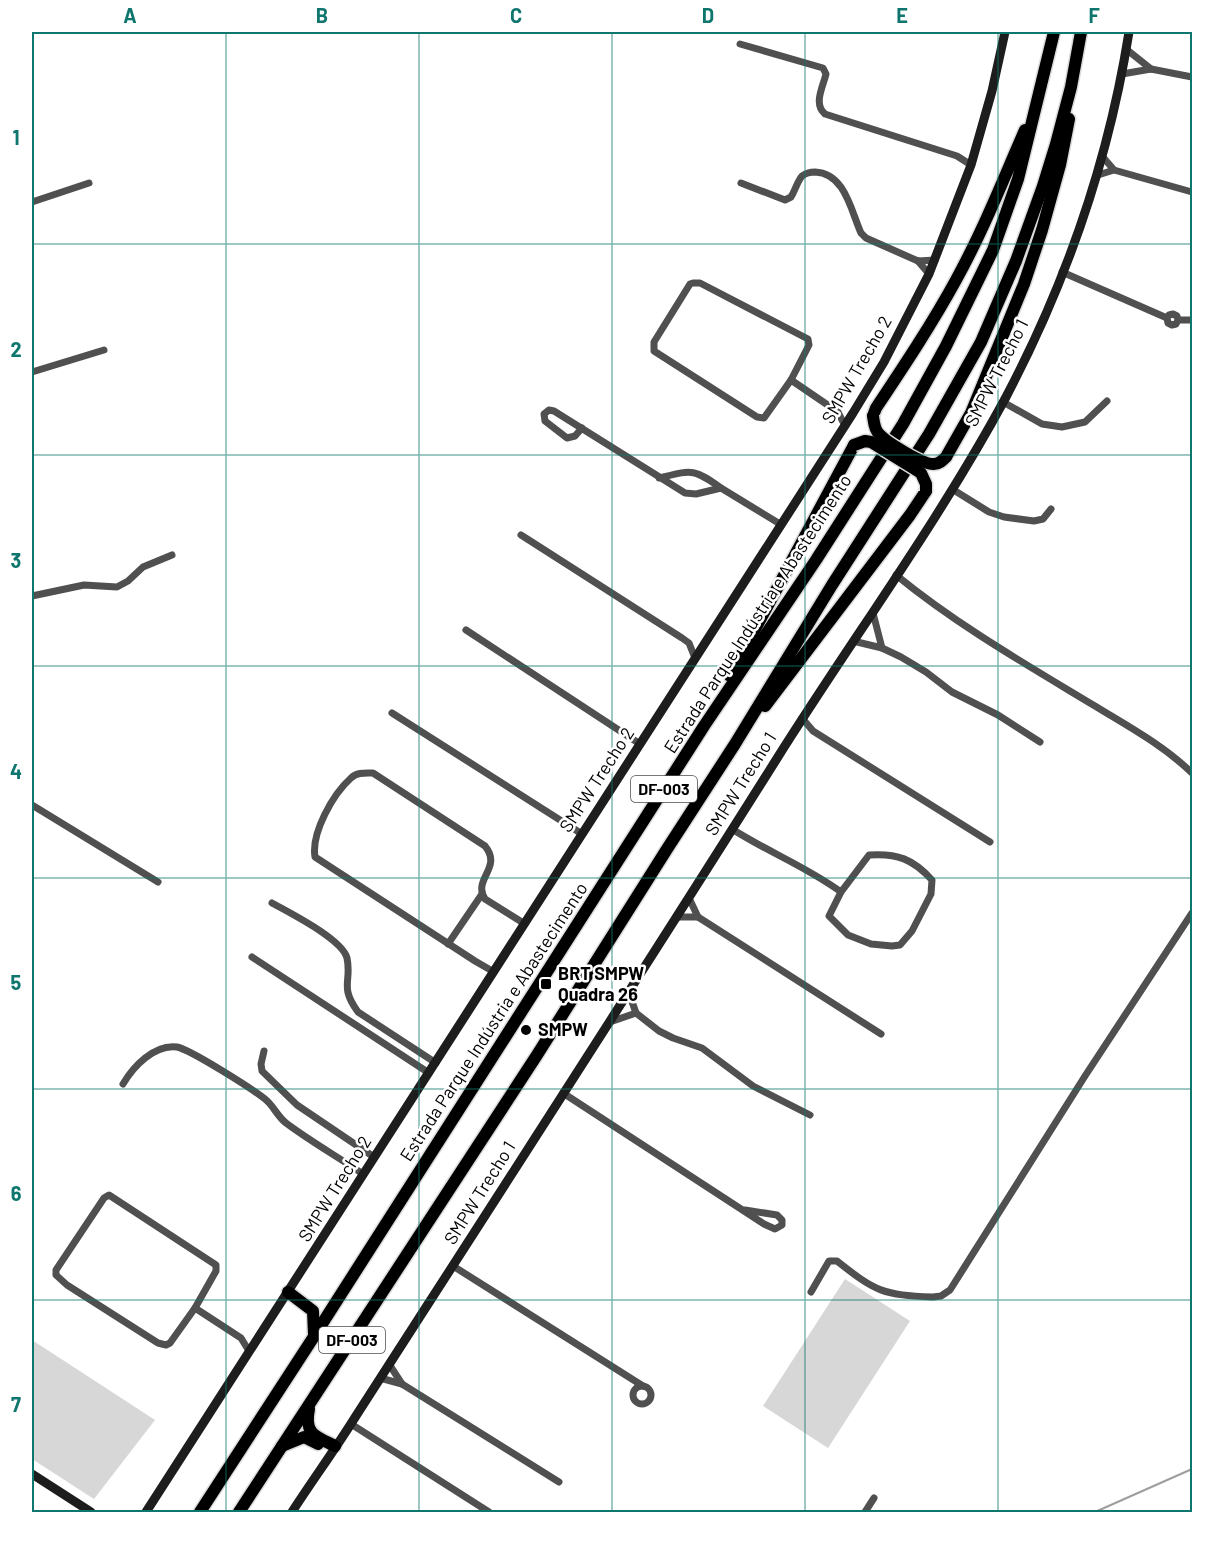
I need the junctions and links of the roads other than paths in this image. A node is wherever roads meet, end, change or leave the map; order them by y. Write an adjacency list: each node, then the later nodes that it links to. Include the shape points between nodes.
1 (1005, 32): 12 (street, SMPW Trecho 2)
2 (1054, 32): 11 (highway, Estrada Parque Indústria e Abastecimento / DF-003)
3 (1081, 32): 10 (highway, DF-003)
4 (1129, 32): 6 (street, SMPW Trecho 1)
5 (740, 44): 13 (street, via 823,68 826,74 819,103 825,114)
6 (1126, 49): 7 (street); 8 (street, SMPW Trecho 1)
7 (1151, 69): 8 (street); 9 (street)
8 (1122, 74): 14 (street, SMPW Trecho 1)
9 (1192, 77)
10 (1071, 87): 11 (highway, bridge, via 1066,138 1031,263 971,413 946,458 930,464 880,435 873,416 957,279 1025,129); 59 (highway, DF-003, via 1043,186 981,342 929,434)
11 (1035, 117): 54 (highway, Estrada Parque Indústria e Abastecimento / DF-003, via 993,250 946,346 903,424)
12 (975, 153): 13 (street); 15 (street, SMPW Trecho 2)
13 (957, 156): 15 (street)
14 (1102, 156): 16 (street); 17 (street, SMPW Trecho 1)
15 (971, 165): 22 (street, SMPW Trecho 2)
16 (1114, 170): 17 (street); 20 (street)
17 (1098, 175): 24 (street, SMPW Trecho 1)
18 (89, 183): 21 (street)
19 (741, 183): 23 (street, via 785,200 805,174 822,173 842,186 866,238)
20 (1192, 192)
21 (32, 202)
22 (935, 260): 23 (street); 25 (street, SMPW Trecho 2)
23 (918, 261): 25 (street)
24 (1062, 272): 26 (street, via 1167,318 1173,314 1178,320); 31 (street, SMPW Trecho 1)
25 (929, 274): 33 (street, SMPW Trecho 2)
26 (1192, 320)
27 (104, 350): 28 (street)
28 (32, 372)
29 (791, 380): 29 (street, via 809,345 808,339 700,283 690,284 653,345 654,351 759,418 764,418); 32 (street)
30 (1107, 400): 31 (street, via 1085,422 1062,427 1042,424)
31 (1003, 402): 38 (street, SMPW Trecho 1)
32 (838, 412): 33 (street); 34 (street)
33 (853, 413): 34 (street, SMPW Trecho 2)
34 (844, 426): 40 (street, SMPW Trecho 2)
35 (582, 428): 35 (street, via 567,438 545,421 544,414 554,411); 36 (street)
36 (659, 478): 37 (street, via 690,494); 37 (street, via 690,471)
37 (722, 488): 40 (street)
38 (952, 489): 39 (street, via 1004,518 1034,521 1043,519); 43 (street, SMPW Trecho 1)
39 (1051, 509)
40 (780, 524): 49 (street, SMPW Trecho 2)
41 (520, 535): 48 (street)
42 (172, 555): 44 (street, via 143,567 117,587 84,585)
43 (896, 575): 45 (street, SMPW Trecho 1); 60 (street, via 997,645 1148,737)
44 (32, 596)
45 (873, 613): 47 (street, SMPW Trecho 1); 50 (street)
46 (466, 630): 58 (street)
47 (853, 642): 50 (street); 53 (street, SMPW Trecho 1)
48 (689, 643): 49 (street); 51 (street)
49 (704, 644): 51 (street, SMPW Trecho 2)
50 (882, 648): 57 (street)
51 (695, 658): 58 (street, SMPW Trecho 2)
52 (392, 713): 63 (street)
53 (802, 718): 55 (street, SMPW Trecho 1); 56 (street)
54 (705, 726): 59 (highway, bridge, via 854,445 871,441 921,473 926,491); 93 (highway, Estrada Parque Indústria e Abastecimento / DF-003)
55 (796, 729): 56 (street); 62 (street, SMPW Trecho 1)
56 (813, 731): 64 (street)
57 (1040, 742)
58 (640, 744): 63 (street, SMPW Trecho 2)
59 (735, 744): 103 (highway, DF-003)
60 (1192, 773)
61 (32, 805): 65 (street)
62 (732, 829): 66 (street); 68 (street, SMPW Trecho 1)
63 (582, 834): 73 (street, SMPW Trecho 2)
64 (990, 842)
65 (158, 882)
66 (841, 892): 66 (street, via 830,916 848,935 871,944 900,945 931,894 932,880 904,858 869,855)
67 (482, 894): 73 (street); 74 (street); 74 (street, via 482,882 492,864 485,846 373,773 351,777 330,804 316,836 315,857)
68 (689, 898): 71 (street, SMPW Trecho 1); 72 (street)
69 (272, 903): 82 (street, via 342,949 347,961 347,990 358,1012)
70 (1192, 913): 92 (street, via 950,1290 933,1297 883,1293 832,1260)
71 (677, 917): 72 (street); 77 (street, SMPW Trecho 1)
72 (699, 917): 80 (street)
73 (525, 924): 76 (street, SMPW Trecho 2)
74 (448, 944): 76 (street)
75 (252, 957): 83 (street)
76 (494, 972): 82 (street, SMPW Trecho 2)
77 (629, 993): 78 (street); 79 (street, SMPW Trecho 1)
78 (636, 1013): 79 (street); 86 (street, via 666,1035 702,1048 753,1086)
79 (609, 1022): 85 (street, SMPW Trecho 1)
80 (881, 1034)
81 (264, 1052): 87 (street, via 262,1071 297,1105)
82 (436, 1063): 83 (street, SMPW Trecho 2)
83 (429, 1073): 87 (street, SMPW Trecho 2)
84 (123, 1084): 88 (street, via 148,1056 171,1047 187,1051 265,1099 283,1120)
85 (563, 1093): 89 (street); 90 (street, SMPW Trecho 1)
86 (810, 1115)
87 (374, 1157): 88 (street, SMPW Trecho 2)
88 (363, 1174): 91 (street, SMPW Trecho 2)
89 (745, 1210): 89 (street, via 777,1215 782,1225 770,1228)
90 (453, 1266): 99 (street, SMPW Trecho 1); 102 (street)
91 (290, 1290): 93 (highway, via 317,1305); 96 (highway, via 313,1311); 97 (street, SMPW Trecho 2)
92 (811, 1292)
93 (340, 1296): 96 (highway, Estrada Parque Indústria e Abastecimento / DF-003)
94 (195, 1308): 94 (street, via 216,1271 215,1263 112,1196 104,1198 56,1272 67,1285 163,1345 170,1343); 95 (street)
95 (241, 1338): 97 (street); 98 (street)
96 (313, 1338): 112 (highway, Estrada Parque Indústria e Abastecimento / DF-003)
97 (256, 1340): 98 (street, SMPW Trecho 2)
98 (249, 1351): 111 (street, SMPW Trecho 2)
99 (389, 1364): 100 (street, SMPW Trecho 1); 101 (street)
100 (380, 1378): 101 (street); 104 (street, SMPW Trecho 1)
101 (402, 1384): 108 (street)
102 (643, 1386)
103 (310, 1404): 105 (highway, DF-003); 106 (highway, via 309,1429)
104 (351, 1424): 106 (street, SMPW Trecho 1); 115 (street)
105 (281, 1446): 106 (highway, via 304,1437); 113 (highway, DF-003)
106 (333, 1449): 114 (street, SMPW Trecho 1)
107 (32, 1474): 110 (street)
108 (559, 1482)
109 (874, 1498): 116 (street)
110 (91, 1512)
111 (146, 1512)
112 (200, 1512)
113 (239, 1512)
114 (292, 1512)
115 (489, 1512)
116 (865, 1512)

